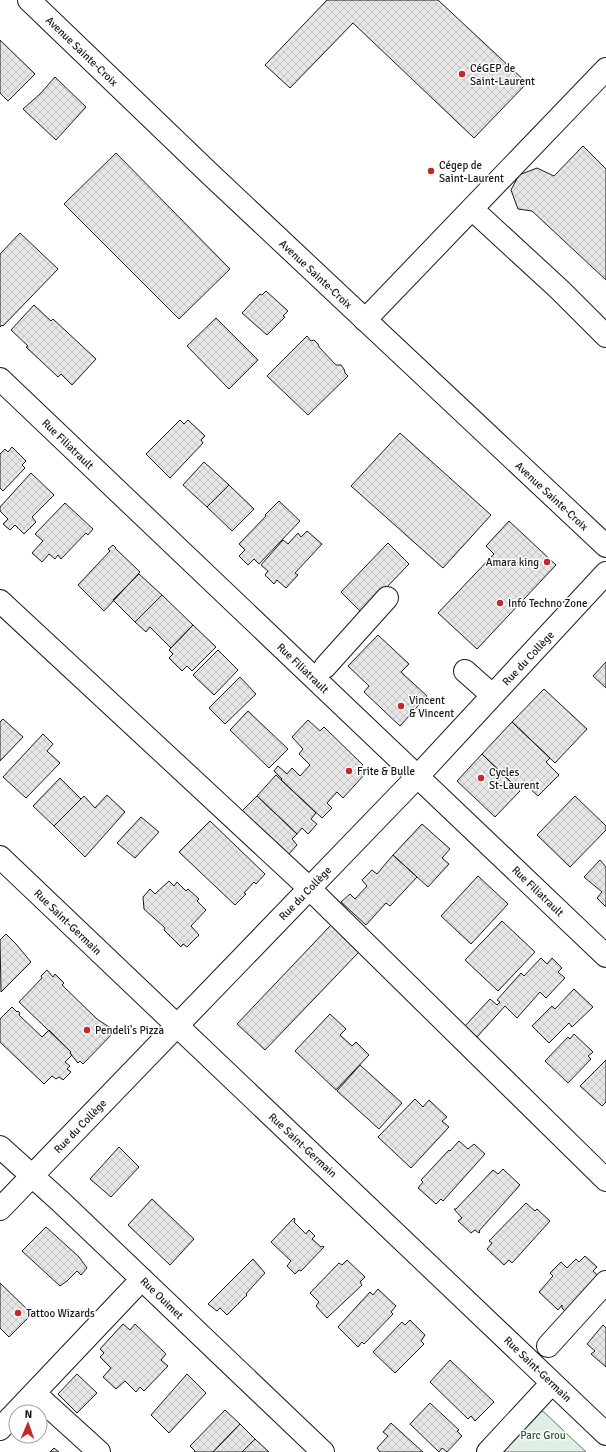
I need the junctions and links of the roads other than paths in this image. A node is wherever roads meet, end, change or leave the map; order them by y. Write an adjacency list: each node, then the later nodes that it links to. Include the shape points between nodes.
1 (30, 0): 4 (street, Avenue Sainte-Croix)
2 (606, 69): 3 (street)
3 (472, 209): 4 (street); 5 (street)
4 (365, 320): 7 (street, Avenue Sainte-Croix)
5 (606, 336)
6 (0, 379): 14 (street, Rue Filiatrault)
7 (606, 546)
8 (606, 574): 13 (street, Rue du Collège)
9 (387, 598): 11 (street)
10 (0, 601): 16 (street)
11 (325, 667)
12 (465, 671): 13 (street)
13 (492, 695): 14 (street, Rue du Collège)
14 (416, 777): 16 (street, Rue du Collège); 17 (street, Rue Filiatrault)
15 (0, 857): 18 (street, Rue Saint-Germain)
16 (309, 888): 18 (street, Rue du Collège); 21 (street)
17 (606, 956)
18 (177, 1025): 20 (street, Rue du Collège); 26 (street, Rue Saint-Germain)
19 (0, 1147): 20 (street, Rue Ouimet)
20 (32, 1176): 22 (street, Rue du Collège); 23 (street, Rue Ouimet)
21 (606, 1180)
22 (0, 1208)
23 (142, 1278): 27 (street); 33 (street, Rue Ouimet)
24 (606, 1282): 25 (street)
25 (548, 1346)
26 (552, 1383): 31 (street, Rue Saint-Germain); 34 (street)
27 (34, 1393): 28 (street); 32 (street)
28 (24, 1404)
29 (8, 1420): 30 (street)
30 (0, 1429)
31 (606, 1434)
32 (99, 1452)
33 (323, 1452)
34 (488, 1452)

